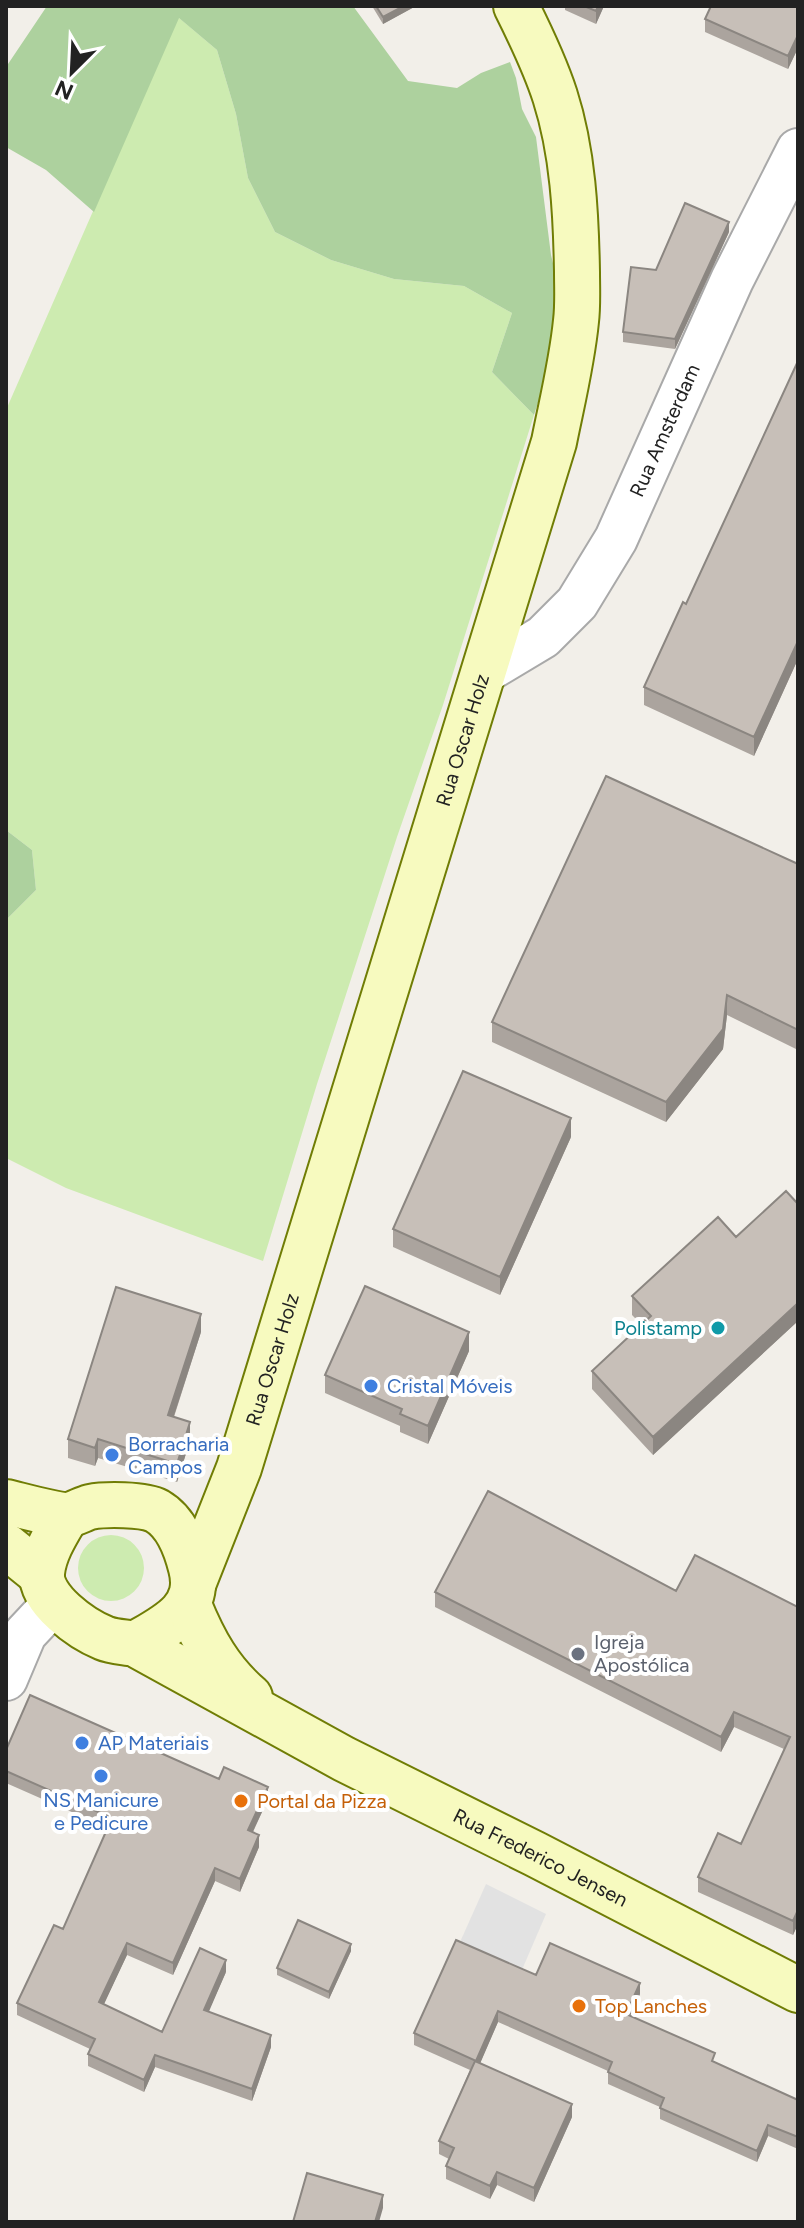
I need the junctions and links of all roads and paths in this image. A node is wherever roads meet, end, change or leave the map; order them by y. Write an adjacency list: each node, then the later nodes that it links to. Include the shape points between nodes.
1 (516, 6): 3 (street, Rua Oscar Holz, via 542,60 568,155 577,320 554,442)
2 (798, 150): 3 (street, Rua Amsterdam, via 732,280 616,539 577,603 555,626)
3 (483, 673): 4 (street, Rua Oscar Holz)
4 (239, 1468): 6 (street, Rua Oscar Holz, via 196,1511); 10 (street, Rua Oscar Holz)
5 (6, 1502): 7 (street)
6 (156, 1511): 7 (street, via 114,1505); 10 (street, Rua Frederico Jensen, via 177,1531 186,1549)
7 (67, 1515): 9 (street, via 54,1536)
8 (6, 1546): 9 (street, Rua Frederico Jensen)
9 (48, 1589): 11 (street, Rua Frederico Jensen, via 84,1628 107,1640); 12 (street)
10 (192, 1594): 11 (street, via 165,1627); 13 (street, Rua Frederico Jensen, via 205,1643 232,1682)
11 (135, 1644): 13 (street, Rua Frederico Jensen)
12 (6, 1679)
13 (282, 1725): 14 (street, Rua Frederico Jensen)
14 (798, 1990)

